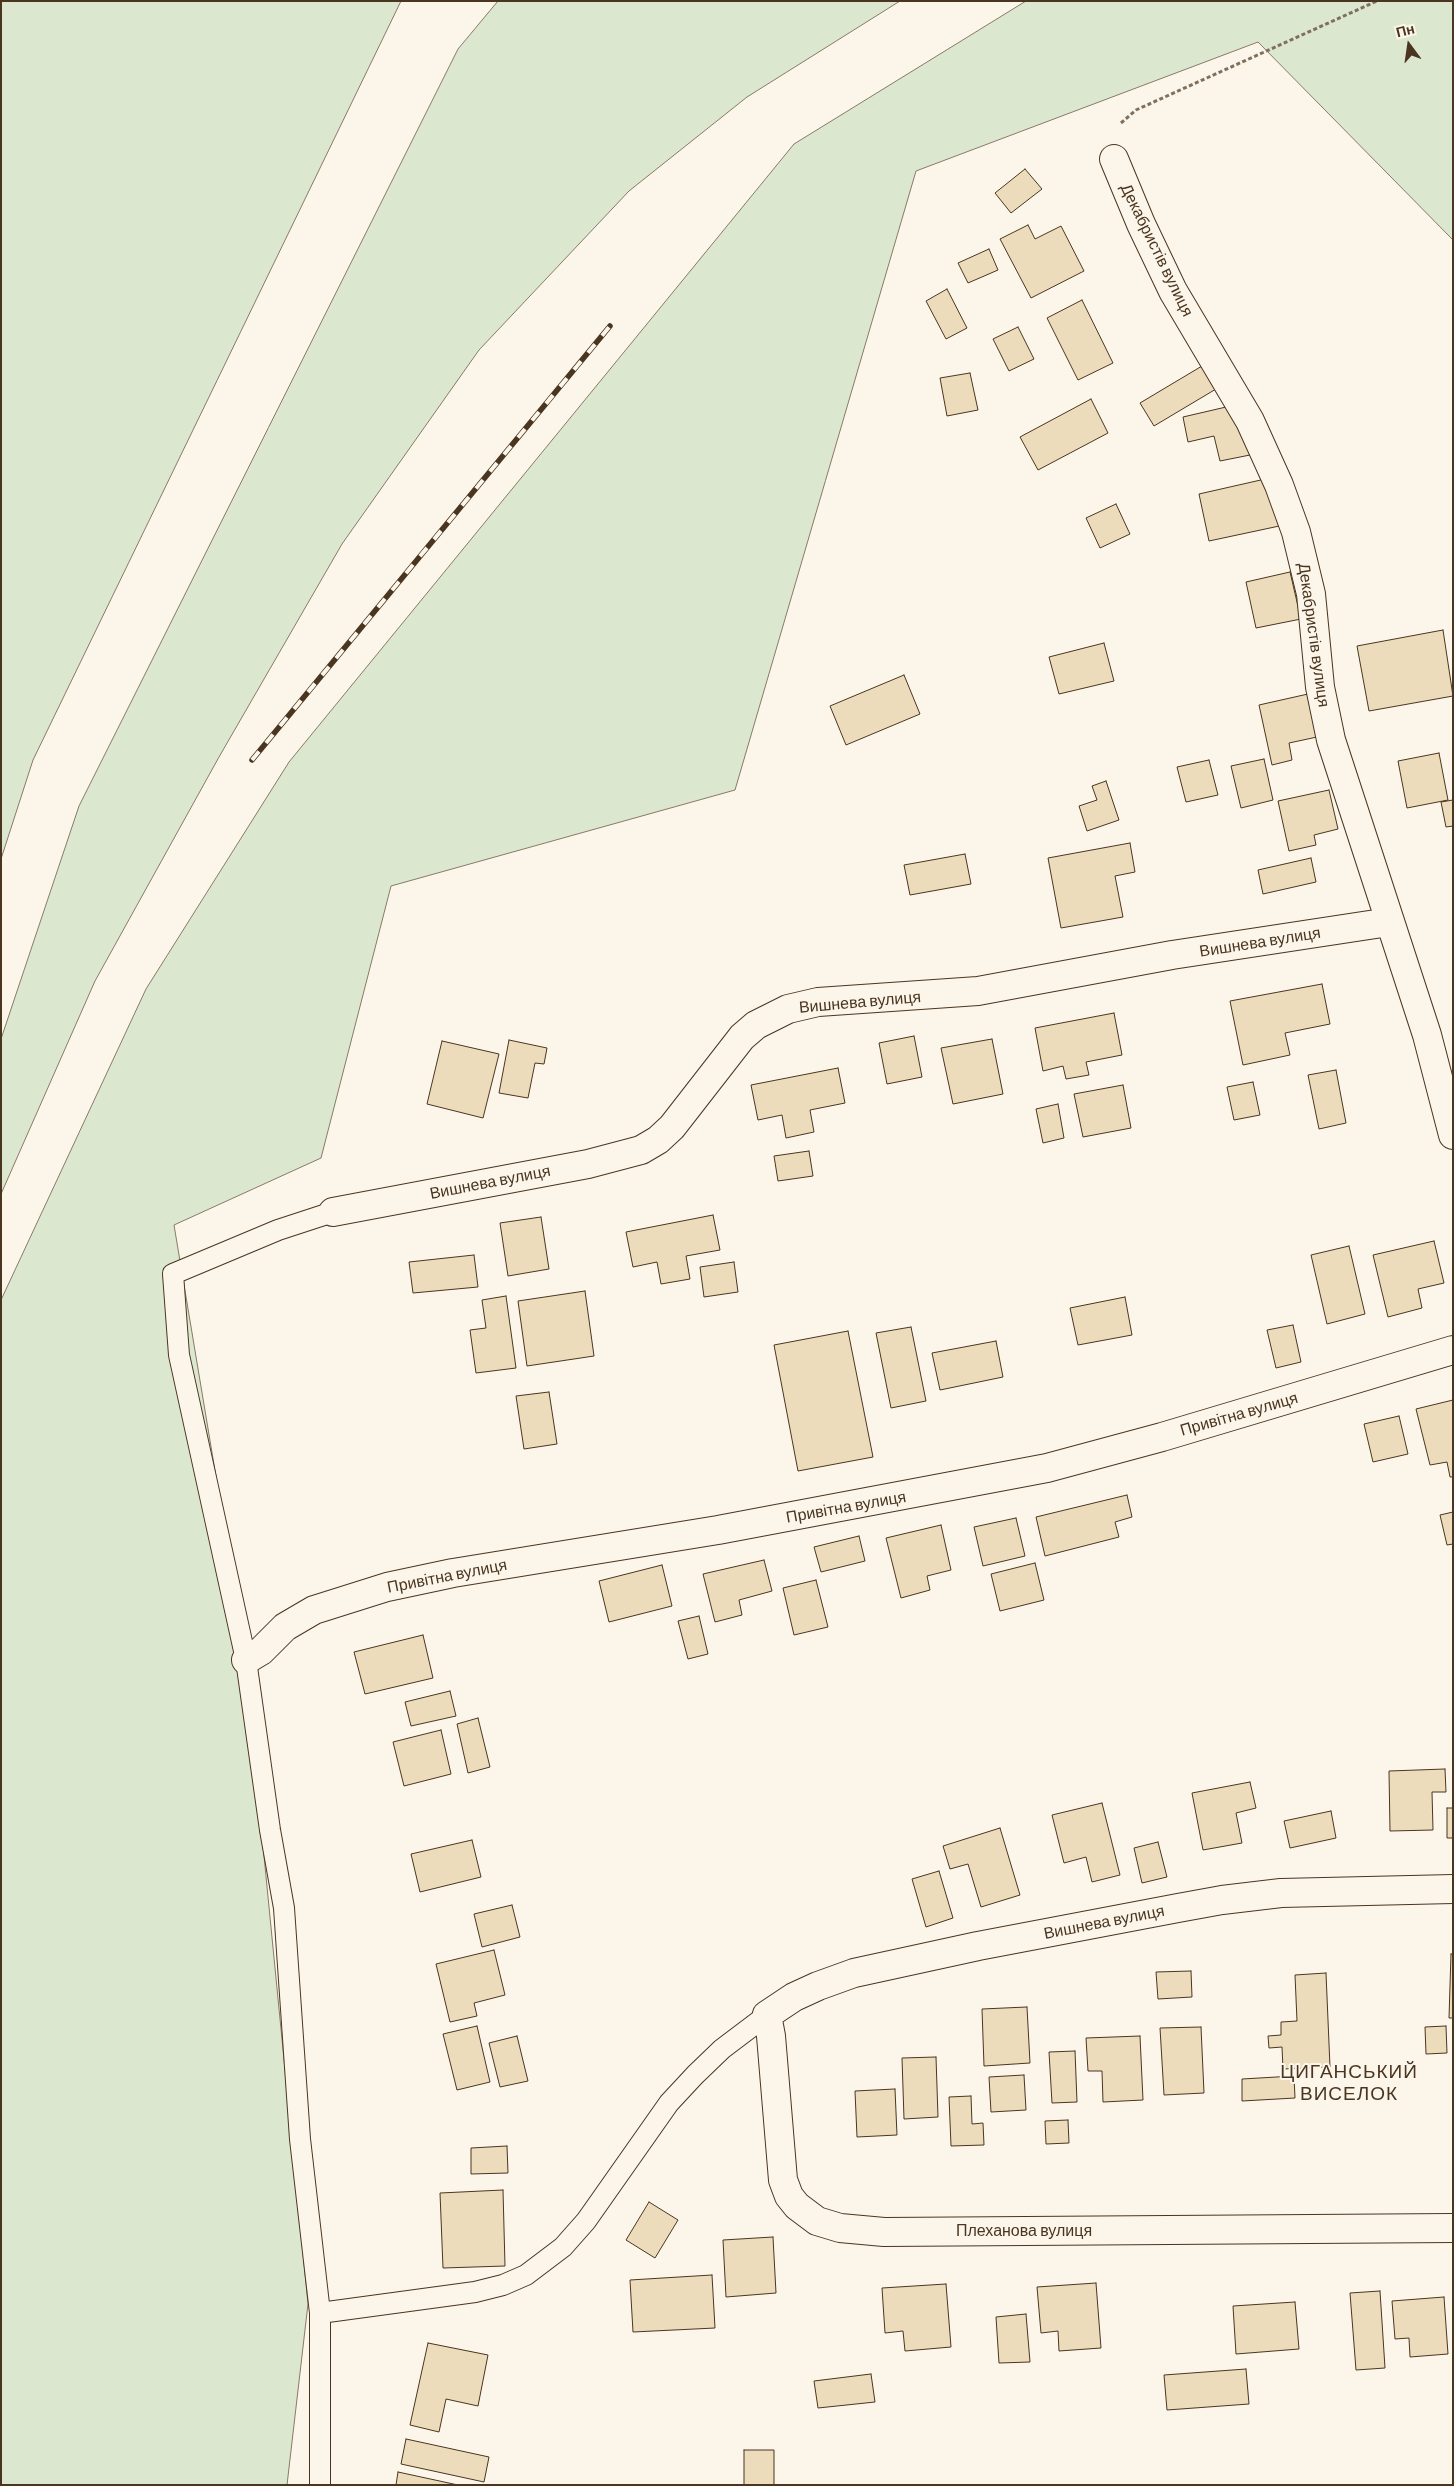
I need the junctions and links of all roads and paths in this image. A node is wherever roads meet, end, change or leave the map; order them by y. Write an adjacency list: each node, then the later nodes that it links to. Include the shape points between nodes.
1 (1376, 1): 2 (path, via 1136,110 1116,127 1112,140)
2 (1114, 159): 3 (street, Декабристів вулиця, via 1158,262 1250,421 1279,484 1305,563 1316,633 1320,687 1331,740)
3 (1389, 922): 4 (street, Декабристів вулиця, via 1427,1034); 5 (street, Вишнева вулиця, via 1172,955 978,991 818,1002 788,1009 756,1025 742,1037 672,1127 641,1150 511,1179)
4 (1453, 1135)
5 (333, 1212): 7 (lane, via 278,1230 173,1274 179,1355)
6 (1453, 1350): 7 (street, Привітна вулиця, via 1047,1468 718,1530 453,1573 387,1587 314,1610 285,1627 261,1651)
7 (246, 1660): 11 (lane, via 284,1908 300,2139)
8 (1453, 1889): 9 (street, Вишнева вулиця, via 1281,1894 1178,1908 854,1973 794,1997)
9 (767, 2015): 10 (street, Плеханова вулиця, via 783,2180 797,2206 816,2221 840,2228 884,2232); 11 (lane, via 722,2048 670,2103 586,2221 544,2263 503,2285)
10 (1453, 2228)
11 (320, 2314): 12 (lane)
12 (320, 2485)

